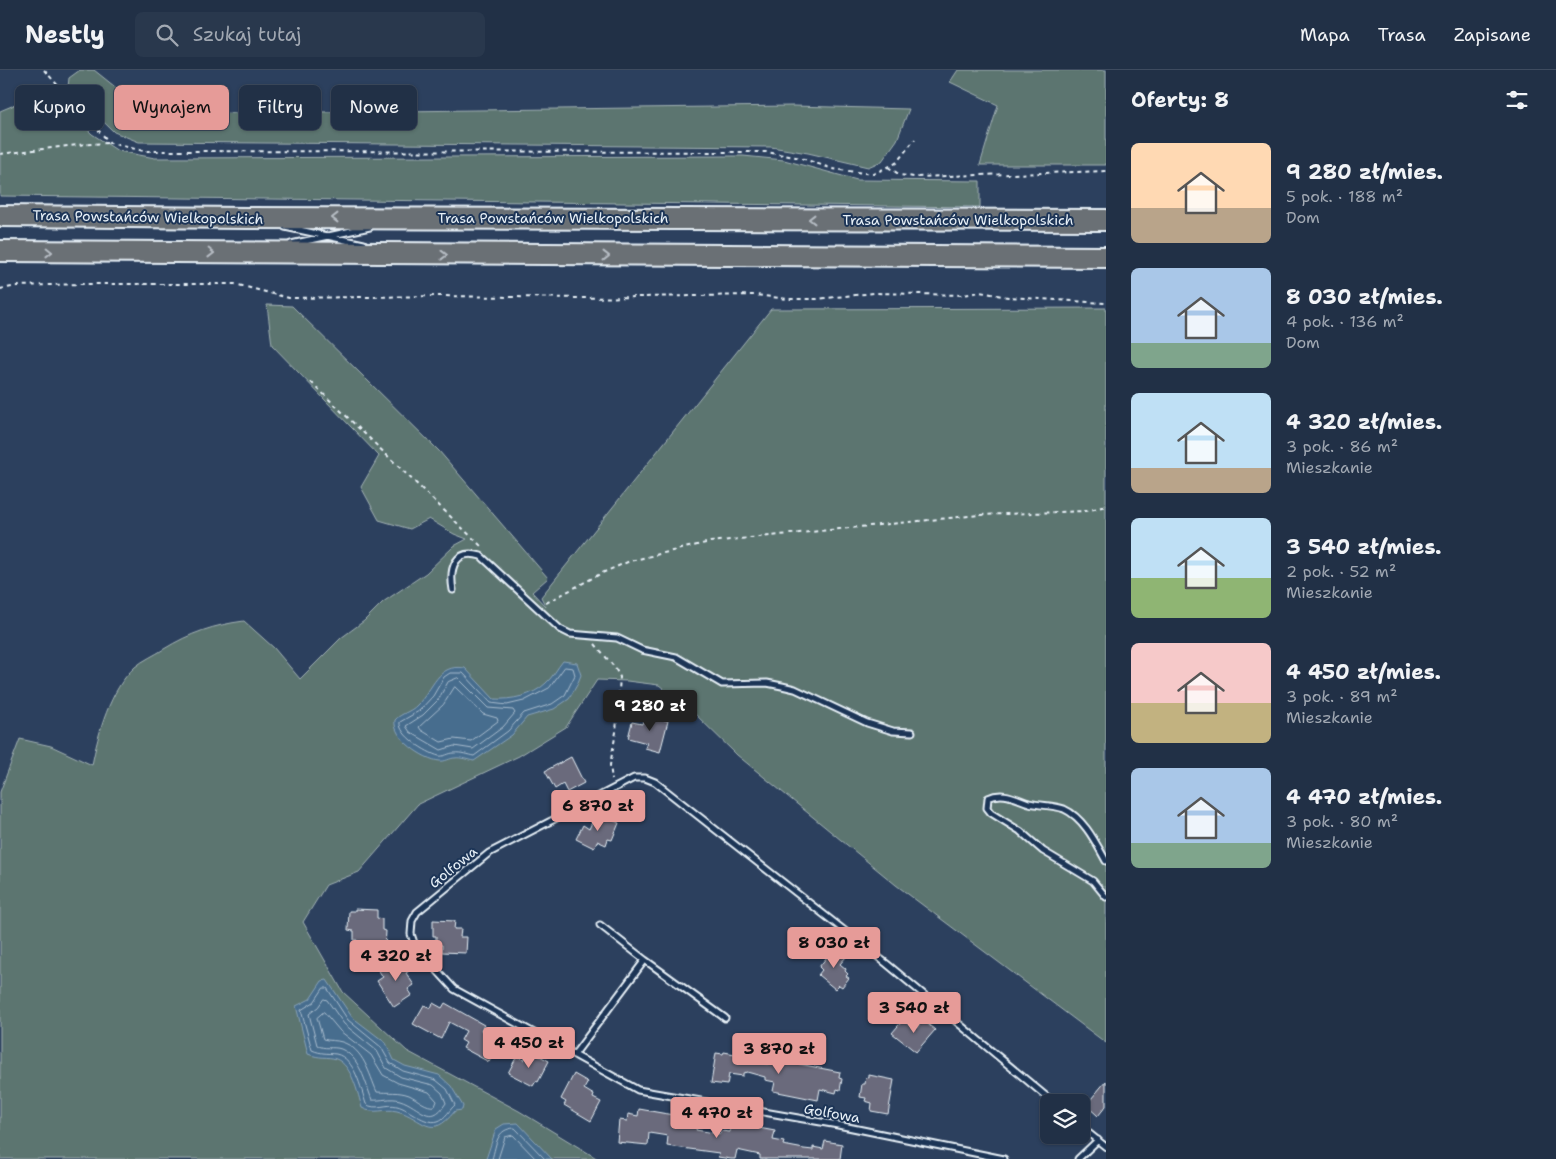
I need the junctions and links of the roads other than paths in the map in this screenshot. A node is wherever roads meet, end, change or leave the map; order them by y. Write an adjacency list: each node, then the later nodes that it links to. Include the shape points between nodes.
1 (0, 216): 2 (highway, Trasa Powstańców Wielkopolskich)
2 (247, 218): 3 (highway, Trasa Powstańców Wielkopolskich, one-way to 2); 5 (lane)
3 (412, 218): 4 (highway, Trasa Powstańców Wielkopolskich, one-way to 3); 6 (lane)
4 (1106, 220)
5 (274, 224)
6 (384, 224)
7 (283, 226): 9 (lane)
8 (374, 226): 9 (lane)
9 (328, 236): 11 (lane); 12 (lane)
10 (0, 251): 11 (highway, one-way to 11)
11 (246, 254): 12 (highway)
12 (411, 255): 13 (highway, one-way to 13)
13 (1106, 257)
14 (453, 590): 15 (lane, via 451,570 456,561 474,553 560,629 570,634 617,638 642,650 676,657 722,684 782,686 867,723 893,731)
15 (912, 732)
16 (1106, 861): 17 (lane, via 1082,823 1065,810 1007,795 988,798 987,808 991,813 1020,831 1043,851 1093,881)
17 (1106, 897)
18 (600, 925): 19 (lane)
19 (645, 960): 20 (lane); 21 (lane)
20 (725, 1018)
21 (574, 1055): 22 (lane, Golfowa, via 454,989 415,946 411,934 412,921 429,900 489,853 613,788 634,778 644,778 656,782 887,964); 26 (lane, Golfowa, via 638,1090 838,1125)
22 (1042, 1094)
23 (1090, 1133): 24 (lane)
24 (1098, 1140): 25 (lane); 27 (lane)
25 (1106, 1147)
26 (1004, 1159)
27 (1078, 1159)

